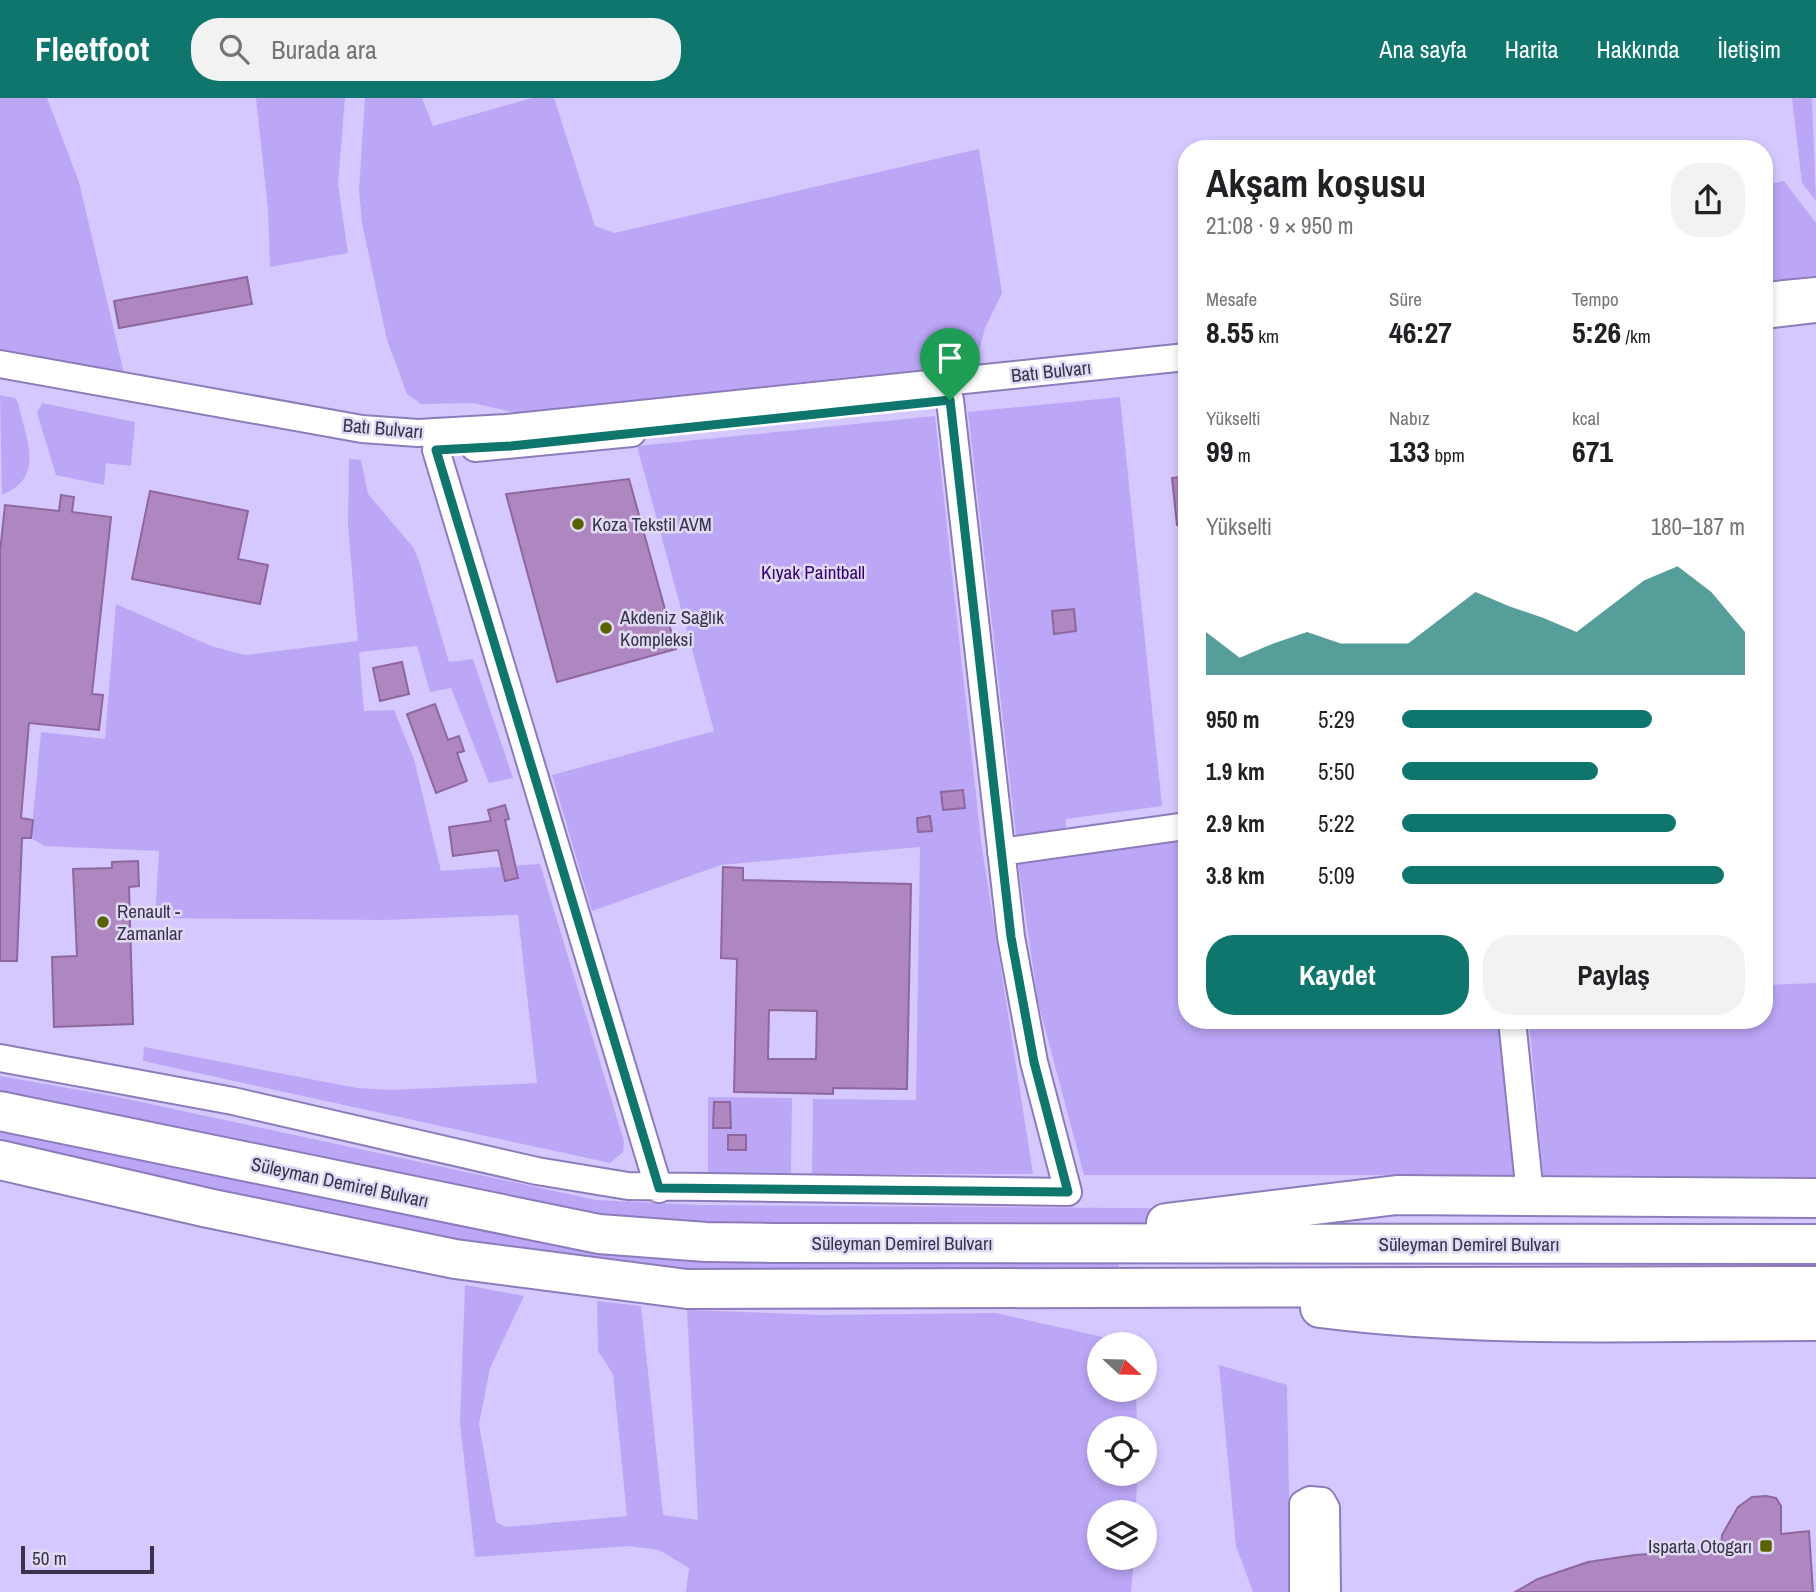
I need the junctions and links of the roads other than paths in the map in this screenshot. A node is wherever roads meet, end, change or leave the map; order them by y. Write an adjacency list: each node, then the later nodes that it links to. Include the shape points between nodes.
1 (1816, 291): 2 (street)
2 (1773, 295)
3 (1816, 309): 4 (street)
4 (1773, 313)
5 (1178, 358): 6 (street, Batı Bulvarı, via 506,428 418,433 362,429)
6 (0, 364)
7 (1178, 376): 9 (street, Batı Bulvarı)
8 (0, 381): 10 (street, Batı Bulvarı, via 349,444)
9 (950, 400): 10 (street, Batı Bulvarı); 12 (street)
10 (436, 450): 17 (street)
11 (1178, 827): 12 (street)
12 (1001, 852): 17 (street, via 1021,999 1068,1192)
13 (1513, 1029): 18 (street)
14 (0, 1058): 17 (street, via 233,1101 537,1171)
15 (0, 1111): 20 (highway, Süleyman Demirel Bulvarı, via 599,1234 706,1242)
16 (0, 1160): 23 (highway, via 455,1259 638,1284 760,1291)
17 (659, 1188)
18 (1530, 1195): 19 (highway); 20 (highway, via 1397,1195)
19 (1816, 1198)
20 (1001, 1244): 21 (highway, Süleyman Demirel Bulvarı)
21 (1816, 1244)
22 (1816, 1286): 23 (highway)
23 (1190, 1289): 24 (highway, via 1383,1316 1483,1321)
24 (1816, 1321)
25 (1303, 1592): 26 (street, via 1303,1504 1318,1500 1326,1508)
26 (1327, 1592)

